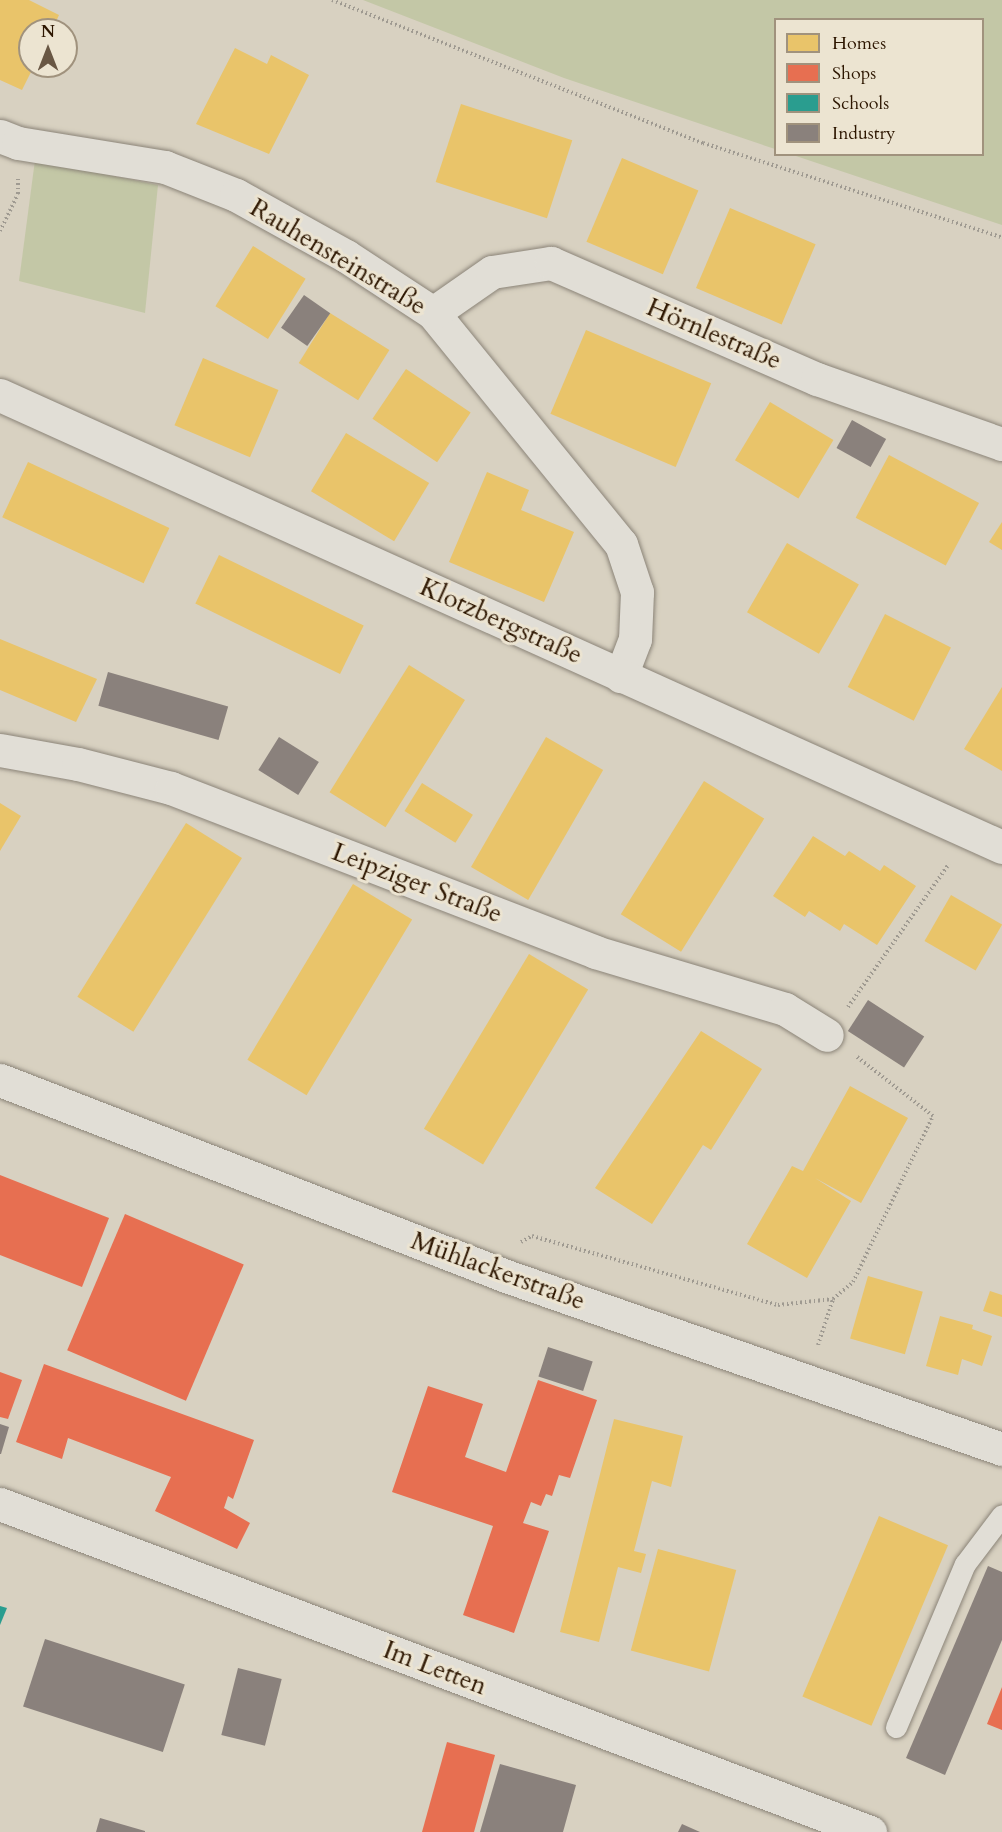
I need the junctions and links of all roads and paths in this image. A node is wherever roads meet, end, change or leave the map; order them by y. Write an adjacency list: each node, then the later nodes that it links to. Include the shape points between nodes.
1 (332, 0): 4 (path, via 703,143)
2 (9, 139): 3 (path, via 18,194); 5 (street, Rauhensteinstraße, via 165,167 236,195 346,256)
3 (0, 231)
4 (1002, 237)
5 (433, 313): 7 (street, Hörnlestraße, via 492,272 551,263 817,379); 8 (street, Rauhensteinstraße, via 621,544 638,592 635,639)
6 (0, 395): 8 (street, Klotzbergstraße)
7 (1002, 444)
8 (621, 676): 10 (street, Klotzbergstraße)
9 (0, 750): 12 (street, Leipziger Straße, via 78,764 171,788 595,952 785,1009)
10 (972, 831): 11 (street, Klotzbergstraße); 12 (path)
11 (1002, 847)
12 (827, 1035): 15 (path, via 891,1080 933,1116 853,1282)
13 (0, 1080): 14 (street, Mühlackerstraße)
14 (506, 1276): 15 (path, via 520,1242 532,1236 778,1305); 17 (street, Mühlackerstraße)
15 (833, 1299): 16 (path)
16 (818, 1345)
17 (1002, 1449)
18 (0, 1504): 21 (street, Im Letten)
19 (1002, 1515): 20 (lane, via 965,1564)
20 (896, 1727)
21 (870, 1832)

